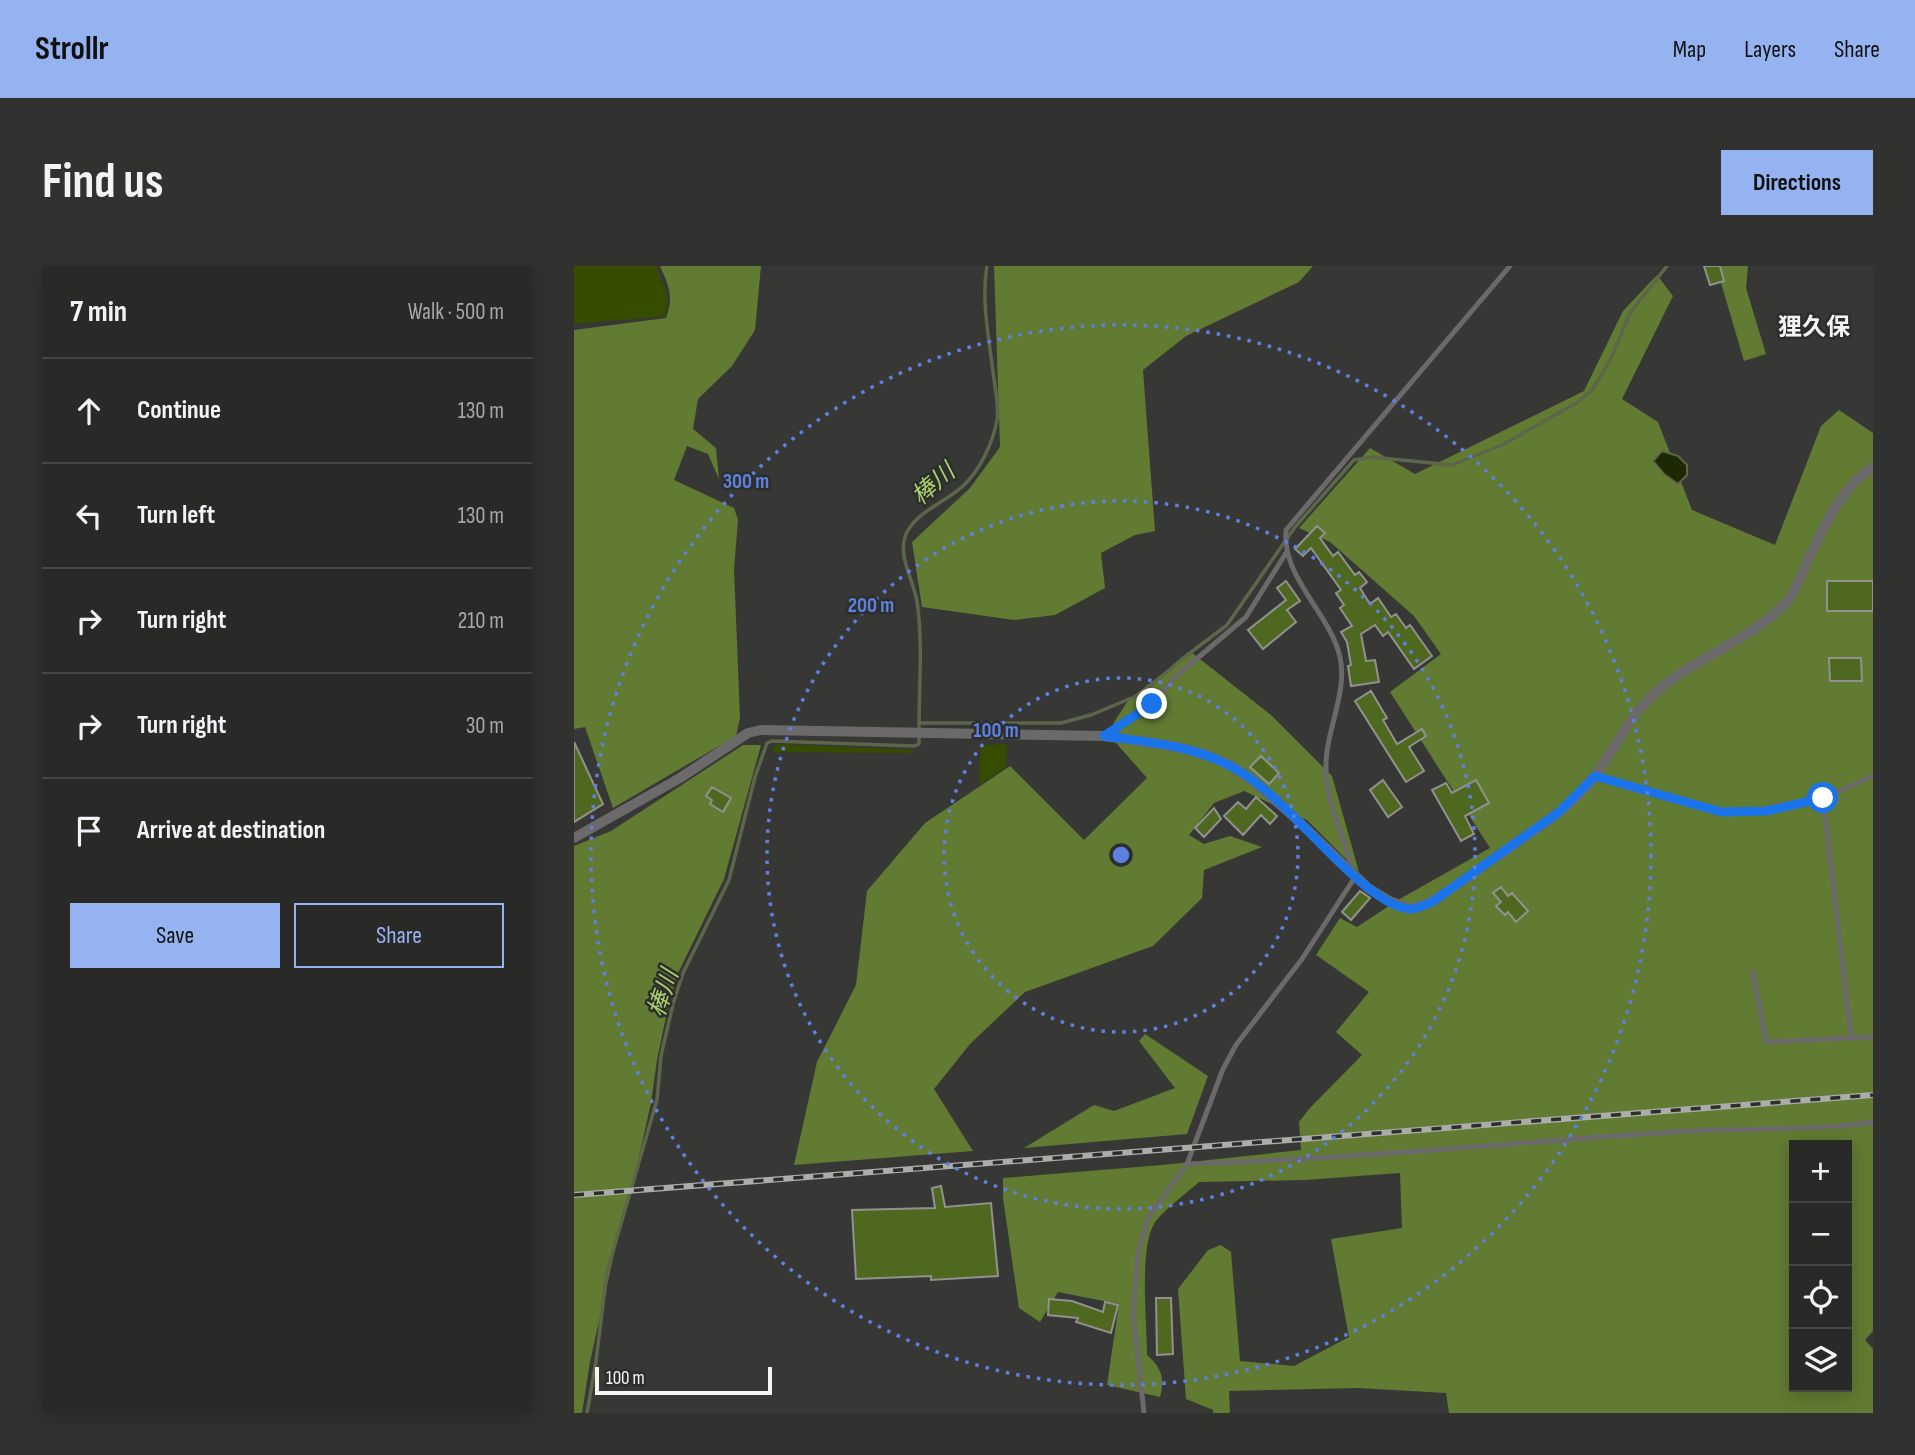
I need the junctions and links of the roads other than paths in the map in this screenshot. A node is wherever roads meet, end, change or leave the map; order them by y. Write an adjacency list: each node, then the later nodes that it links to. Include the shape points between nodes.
1 (1510, 266): 3 (lane, via 1286,530)
2 (1873, 467): 5 (street, via 1850,485 1835,507 1784,606 1653,695)
3 (1286, 553): 4 (lane, via 1246,617 1174,678 1152,704); 9 (lane, via 1340,657 1342,675 1326,747 1326,772)
4 (1104, 736): 8 (street, via 761,730 748,733); 9 (street, via 1202,753 1230,765 1292,815)
5 (1595, 776): 7 (lane, via 1721,812 1766,811); 9 (street, via 1559,812 1432,902 1411,909 1389,901)
6 (1873, 776): 7 (lane)
7 (1823, 798): 11 (lane)
8 (574, 838)
9 (1355, 877): 14 (lane, via 1302,959 1236,1045)
10 (1754, 972): 11 (lane, via 1766,1042)
11 (1851, 1037): 12 (lane)
12 (1873, 1037)
13 (1873, 1122): 14 (lane, via 1839,1128 1728,1128)
14 (1187, 1164): 15 (lane, via 1154,1207 1138,1253 1133,1311)
15 (1144, 1413)

